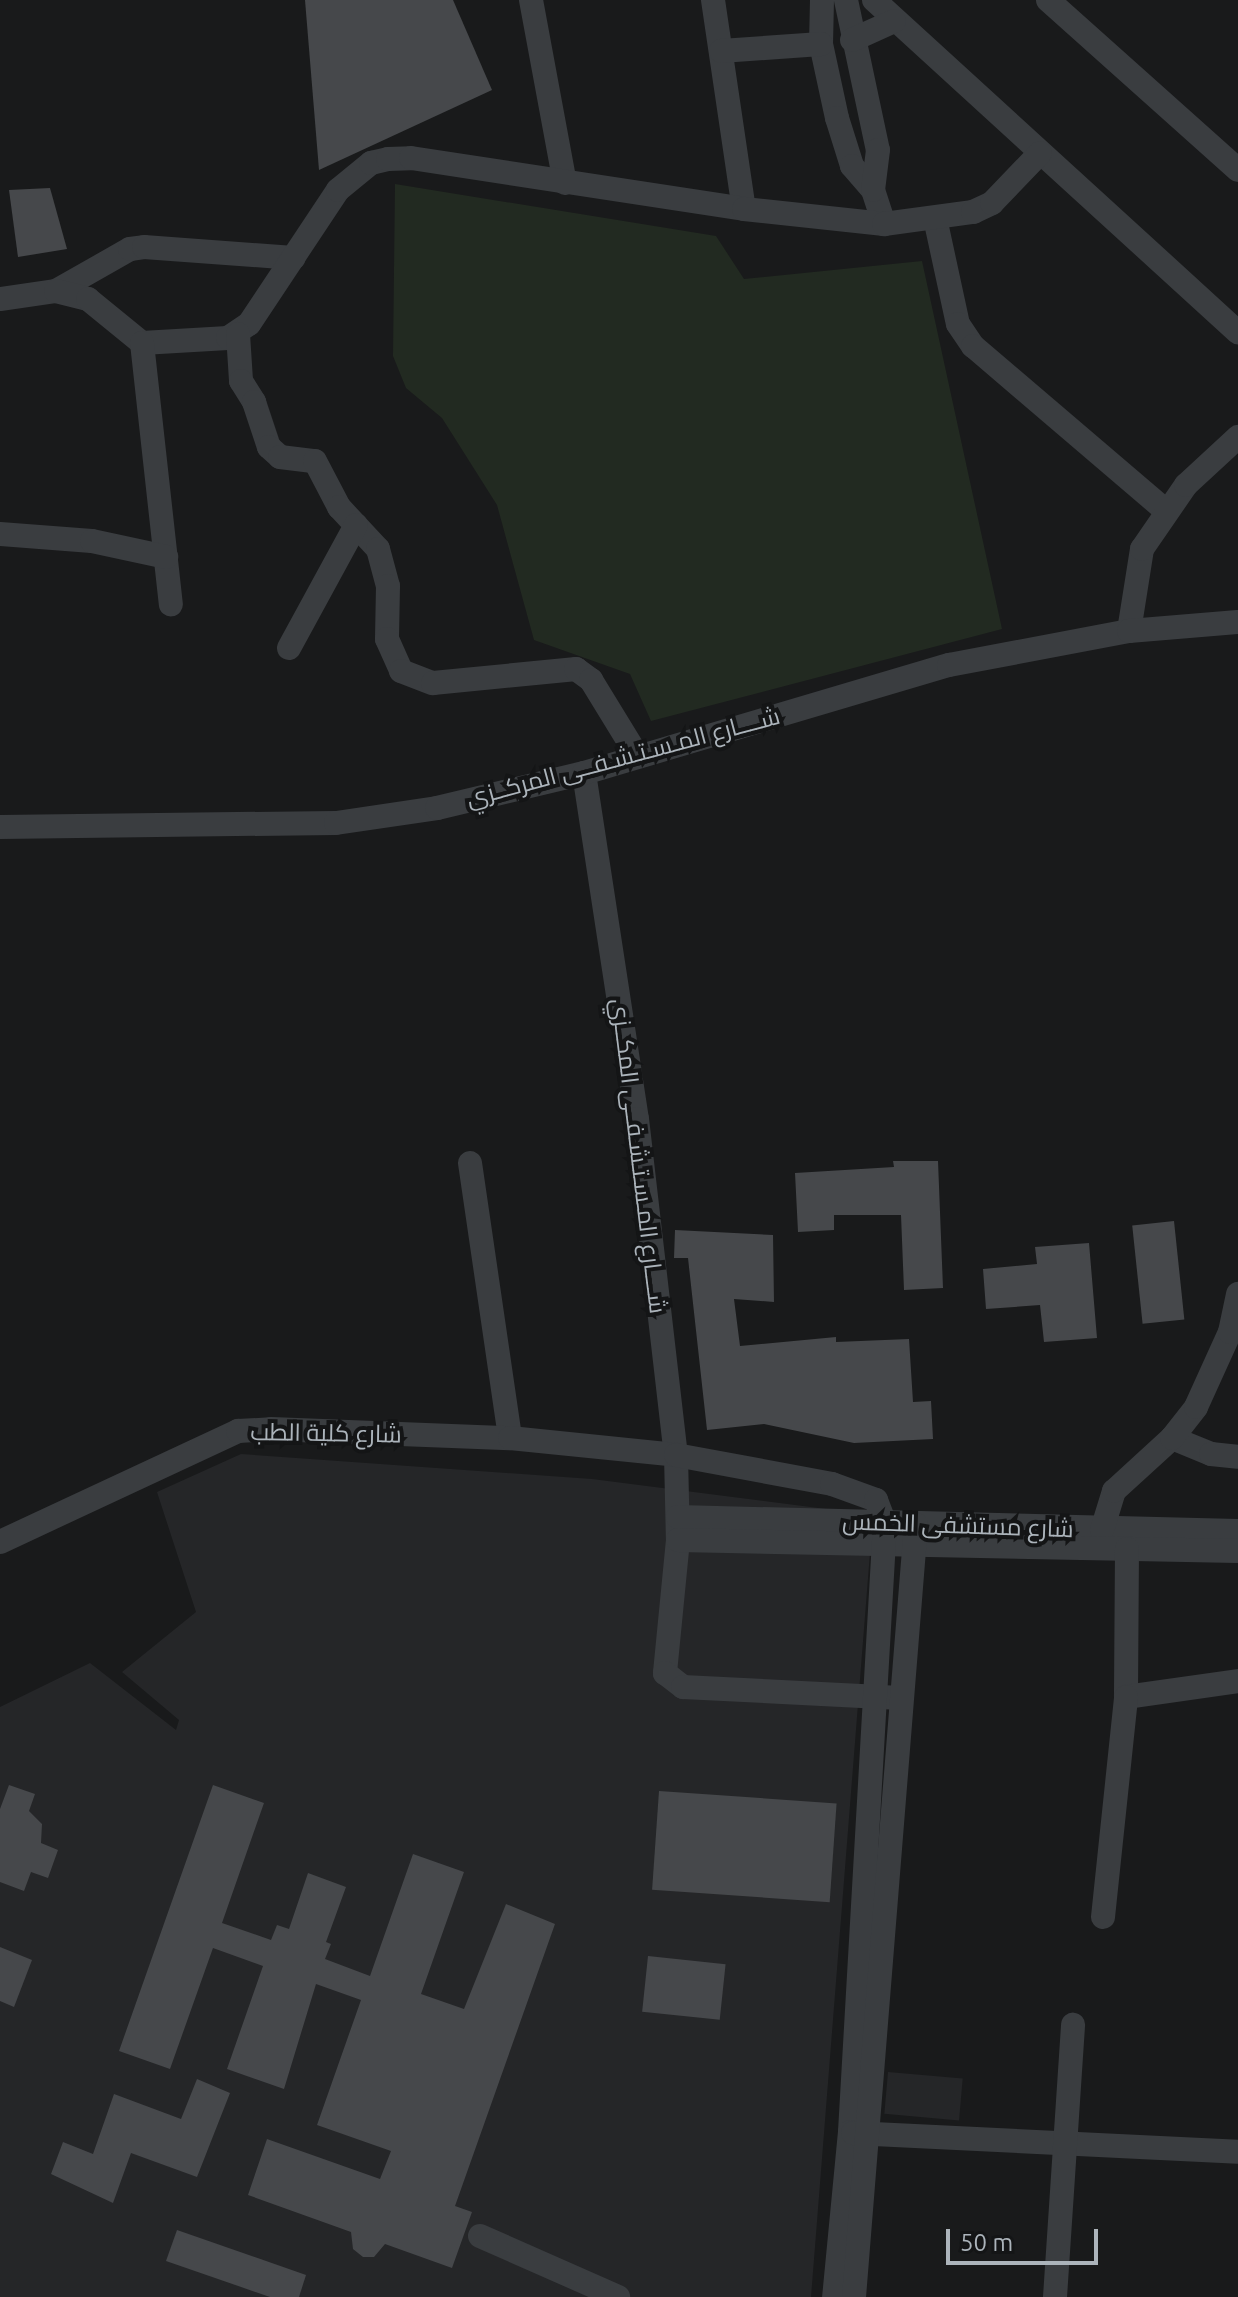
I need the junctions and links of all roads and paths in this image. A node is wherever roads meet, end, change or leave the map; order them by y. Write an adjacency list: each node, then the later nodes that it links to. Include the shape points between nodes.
1 (531, 0): 13 (street)
2 (713, 0): 10 (street)
3 (822, 0): 9 (street)
4 (846, 0): 8 (street)
5 (874, 0): 7 (street)
6 (1048, 0): 12 (street)
7 (894, 21): 8 (street); 11 (street)
8 (852, 40): 14 (street, via 878,150)
9 (821, 44): 10 (street); 14 (street, via 852,166)
10 (721, 51): 15 (street)
11 (1040, 153): 16 (street, via 992,203); 21 (street)
12 (1238, 170)
13 (565, 183): 15 (street); 18 (street, via 411,158 371,163 333,197)
14 (873, 190): 17 (street)
15 (744, 209): 17 (street)
16 (935, 218): 17 (street); 25 (street, via 958,324 973,346)
17 (884, 224)
18 (294, 258): 19 (street, via 144,247 130,249); 22 (street)
19 (56, 291): 20 (street); 23 (street, via 88,299)
20 (0, 299)
21 (1238, 332)
22 (238, 334): 23 (street, via 213,342); 26 (street, via 242,386 254,402 269,447 280,457 315,461 339,507)
23 (142, 343): 28 (street)
24 (1238, 437): 25 (street)
25 (1165, 510): 31 (street, via 1136,566)
26 (356, 525): 32 (street); 33 (street, via 371,537 386,573 387,639 401,671 433,683 576,669 591,680)
27 (0, 534): 28 (street, via 92,541)
28 (166, 557): 29 (street)
29 (171, 604)
30 (1238, 622): 31 (street, شــــارع المـسـتـشـفــى المركــزي)
31 (1129, 631): 33 (street, شــــارع المـسـتـشـفــى المركــزي, via 949,665)
32 (289, 648)
33 (637, 755): 34 (street, شــــارع المـسـتـشـفــى المركــزي)
34 (584, 773): 35 (street, شــــارع المـسـتـشـفــى المركــزي, via 437,808 336,823); 40 (street, شــــارع المـسـتـشـفــى المكــزي, via 637,1119)
35 (0, 827)
36 (470, 1163): 38 (street)
37 (1238, 1294): 39 (street, via 1230,1332 1208,1384)
38 (510, 1438): 40 (street, شارع كلية الطب); 47 (street, شارع كلية الطب, via 238,1431)
39 (1172, 1438): 41 (street, via 1211,1454); 43 (street, via 1114,1491)
40 (676, 1455): 42 (street, شــــارع المـسـتـشـفــى المكــزي); 45 (street, شارع كلية الطب, via 863,1493 876,1500)
41 (1238, 1457)
42 (678, 1529): 45 (street, شارع مستشفى الخمس); 51 (street, شــــارع المـسـتـشـفــى المكــزي, via 664,1668 672,1683)
43 (1102, 1530): 44 (street, شارع مستشفى الخمس); 46 (street, شارع مستشفى الخمس)
44 (1238, 1531)
45 (883, 1532): 46 (street, شارع مستشفى الخمس); 51 (street)
46 (916, 1534): 48 (street, شارع مستشفى الخمس); 53 (street)
47 (0, 1542)
48 (1127, 1549): 49 (street, شارع مستشفى الخمس); 52 (street)
49 (1238, 1551)
50 (1238, 1681): 52 (street)
51 (874, 1697): 53 (street); 56 (street)
52 (1126, 1697): 54 (street)
53 (901, 1698): 56 (street)
54 (1103, 1917)
55 (1073, 2025): 57 (street)
56 (859, 2133): 57 (street); 61 (street); 62 (street)
57 (1066, 2146): 58 (street); 63 (street)
58 (1238, 2152)
59 (480, 2236): 60 (street)
60 (618, 2297)
61 (834, 2297)
62 (854, 2297)
63 (1055, 2297)

